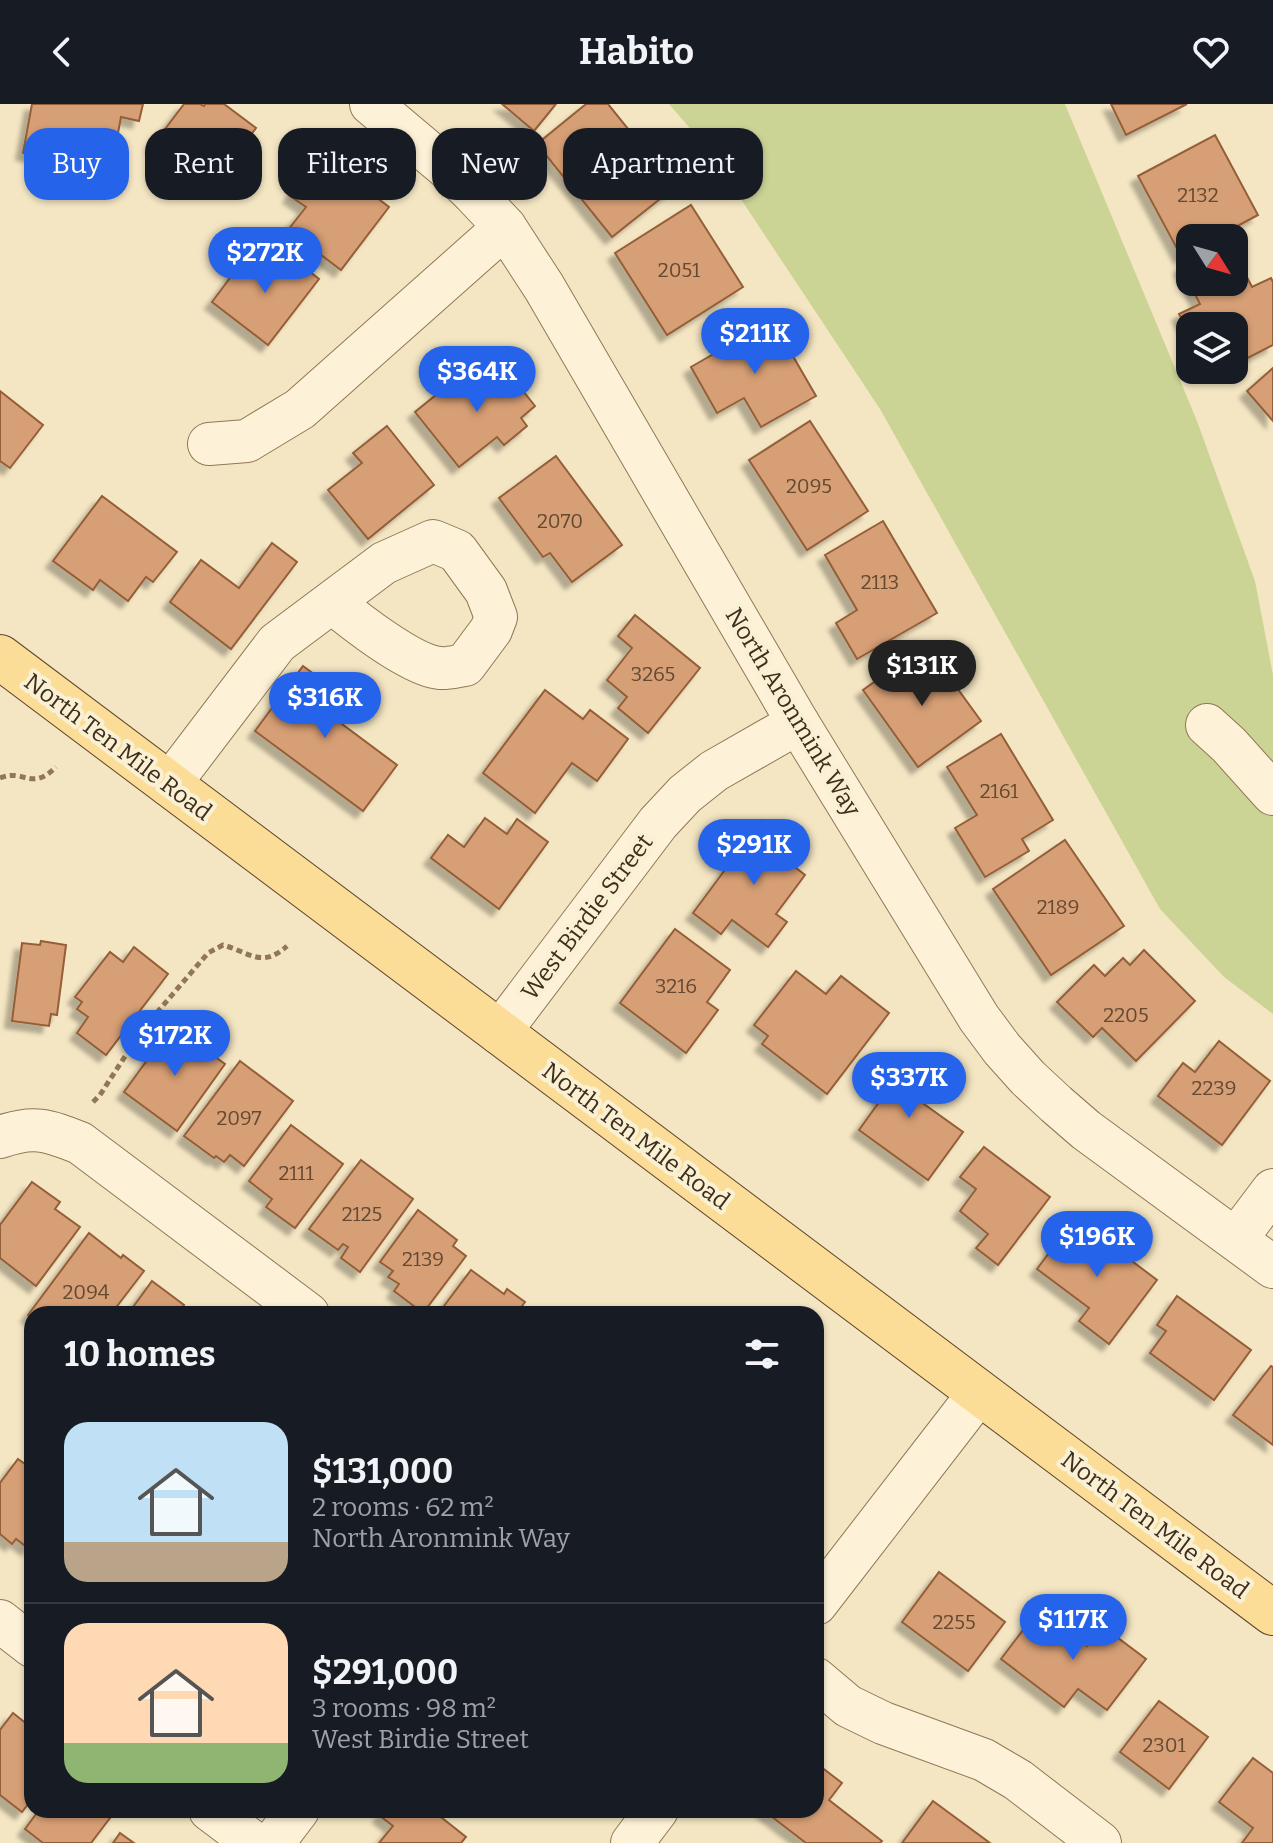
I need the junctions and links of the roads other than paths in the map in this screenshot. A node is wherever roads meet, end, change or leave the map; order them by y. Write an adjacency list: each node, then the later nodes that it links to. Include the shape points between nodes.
1 (371, 104): 2 (street, North Aronmink Way, via 446,167)
2 (505, 227): 3 (street, via 300,409 247,441); 6 (street, North Aronmink Way)
3 (209, 444)
4 (333, 603): 8 (street, via 277,643)
5 (0, 657): 8 (main road, North Ten Mile Road)
6 (798, 723): 10 (street, West Birdie Street, via 714,771 685,794); 13 (street, North Aronmink Way, via 1002,1049 1086,1130)
7 (1207, 725): 9 (street)
8 (169, 785): 10 (main road, North Ten Mile Road)
9 (1273, 794)
10 (499, 1033): 16 (main road, North Ten Mile Road)
11 (10, 1134): 15 (street, via 48,1131 80,1143)
12 (1273, 1190): 13 (street)
13 (1236, 1239): 14 (street, North Aronmink Way)
14 (1273, 1267)
15 (297, 1306)
16 (979, 1393): 17 (street); 18 (main road, North Ten Mile Road)
17 (824, 1594)
18 (1273, 1613)
19 (0, 1621): 20 (street)
20 (24, 1640)
21 (824, 1686): 28 (street, via 848,1706 883,1723 984,1760)
22 (221, 1818): 25 (street)
23 (292, 1818): 26 (street)
24 (651, 1818): 27 (street)
25 (254, 1843)
26 (273, 1843)
27 (632, 1843)
28 (1100, 1843)

